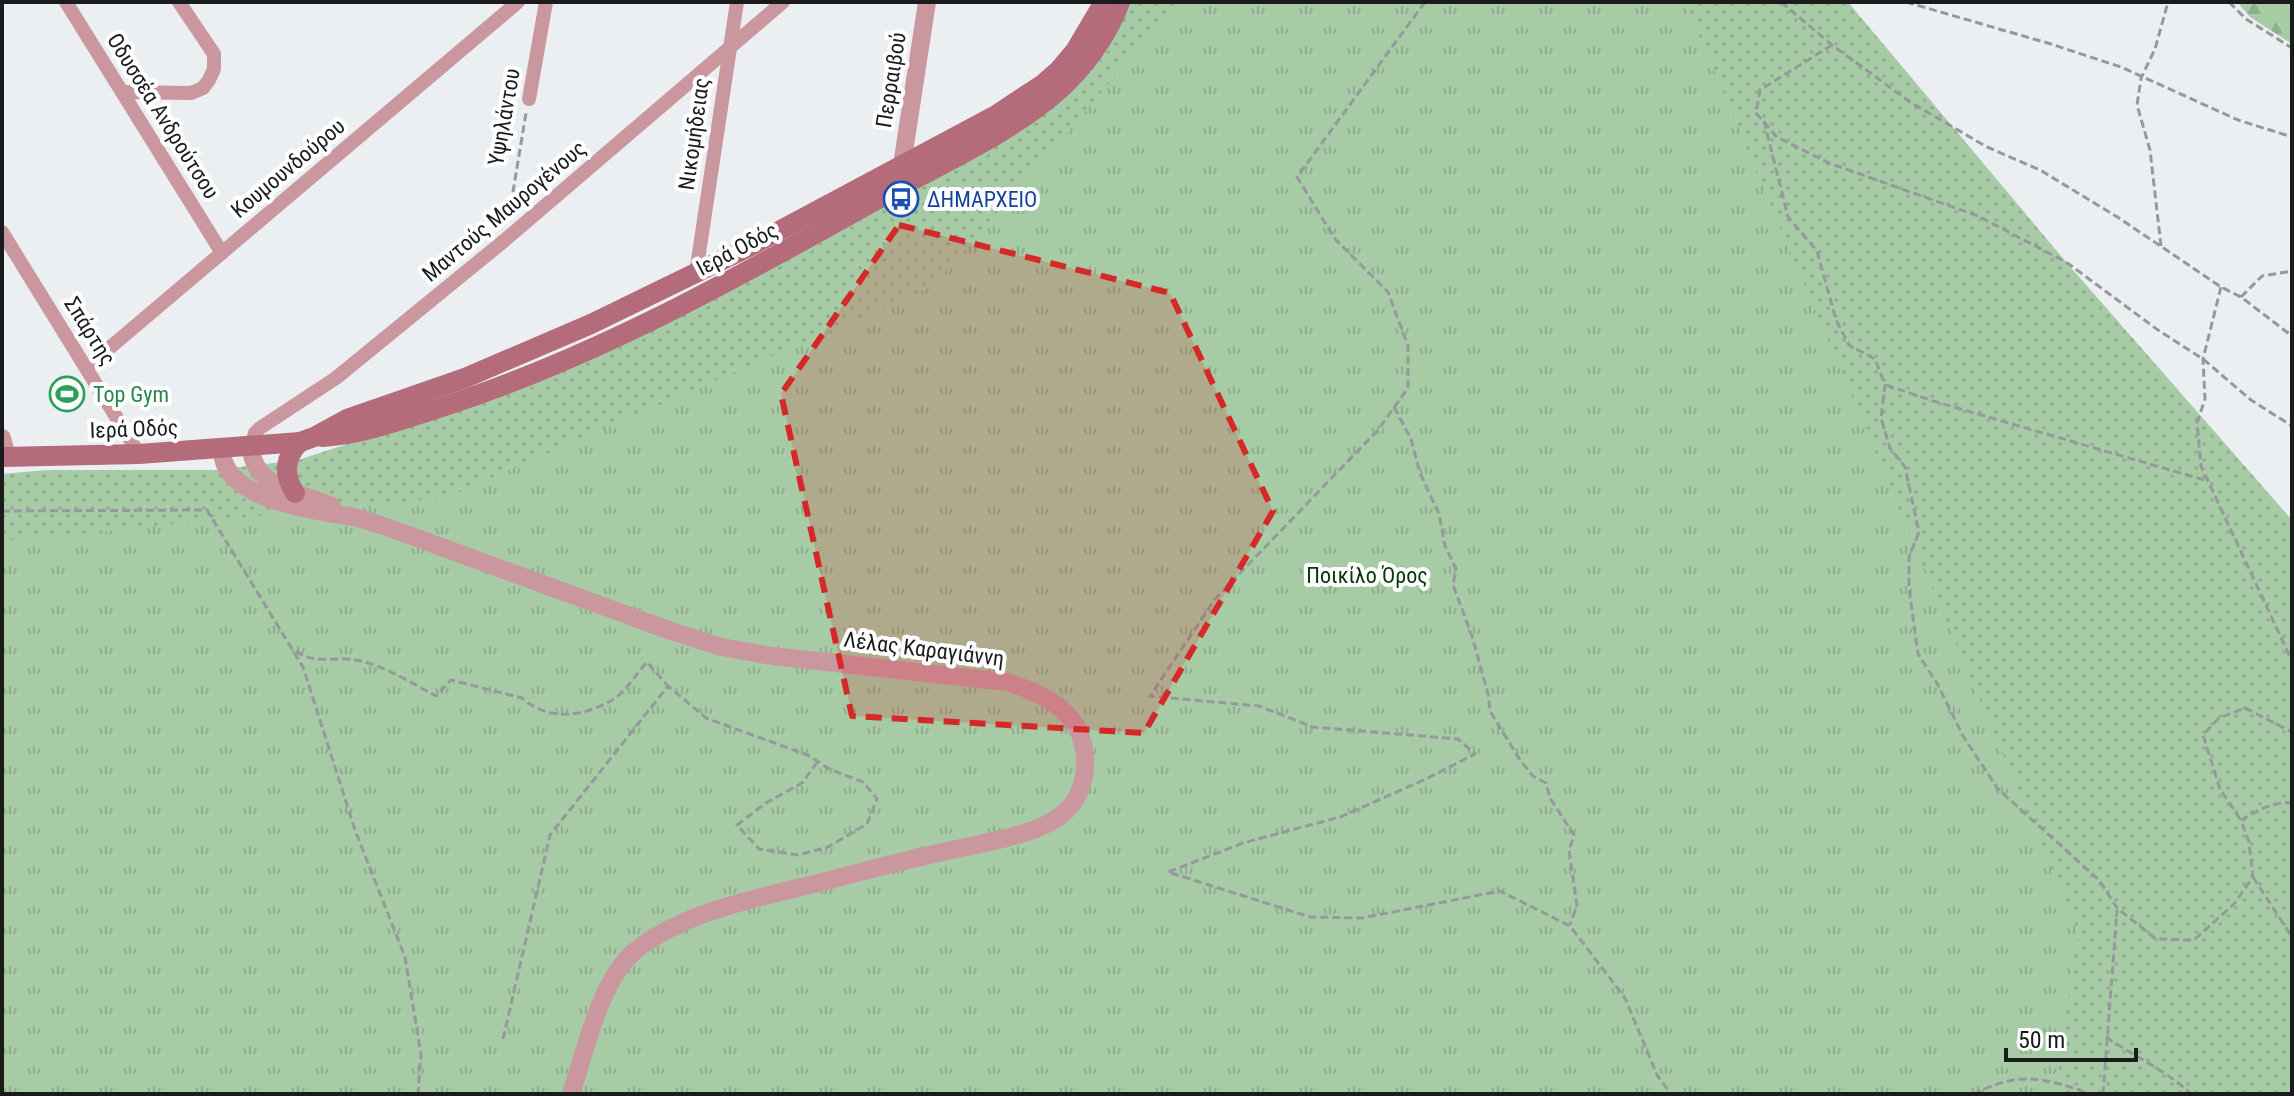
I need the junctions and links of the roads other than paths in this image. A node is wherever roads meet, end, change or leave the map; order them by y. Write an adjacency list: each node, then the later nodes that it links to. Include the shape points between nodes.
1 (66, 2): 11 (street, Οδυσσέα Ανδρούτσου)
2 (179, 2): 11 (street, via 214,54 209,80 191,93)
3 (518, 2): 15 (street, Κουμουνδούρου)
4 (546, 2): 12 (street, Υψηλάντου)
5 (737, 2): 10 (street, Νικομήδειας)
6 (783, 2): 10 (street, Μαντούς Μαυρογένους)
7 (927, 2): 13 (street, Περραιβού)
8 (1104, 2): 13 (main road, Ιερά Οδός, via 1075,51 1043,84)
9 (1120, 2): 18 (main road, Ιερά Οδός, via 1089,58 1055,93 1005,128 784,251 633,331 535,373 364,431)
10 (728, 50): 16 (street, Νικομήδειας); 19 (street, Μαντούς Μαυρογένους, via 336,378 260,428)
11 (123, 92): 15 (street, Οδυσσέα Ανδρούτσου)
12 (529, 99)
13 (902, 165): 16 (main road, Ιερά Οδός)
14 (2, 232): 17 (street, Σπάρτης)
15 (222, 253): 17 (street, Κουμουνδούρου)
16 (696, 273): 18 (main road, Ιερά Οδός, via 502,363 347,419)
17 (87, 367): 22 (street, Σπάρτης)
18 (307, 440): 19 (main road, Ιερά Οδός); 23 (main road, via 290,454 286,468)
19 (251, 446): 20 (main road, Ιερά Οδός); 23 (street, Λέλας Καραγιάννη, via 261,474)
20 (222, 449): 22 (main road, Ιερά Οδός); 24 (street, Λέλας Καραγιάννη, via 225,467 253,490 305,510)
21 (4, 451): 22 (main road, Ιερά Οδός)
22 (139, 454)
23 (295, 493): 24 (street, Λέλας Καραγιάννη)
24 (356, 518): 25 (street, Λέλας Καραγιάννη, via 721,647 1025,687 1061,707 1081,733 1086,769 1072,805 1059,817 1013,836 750,900 678,924 634,952 607,989)
25 (571, 1094)

